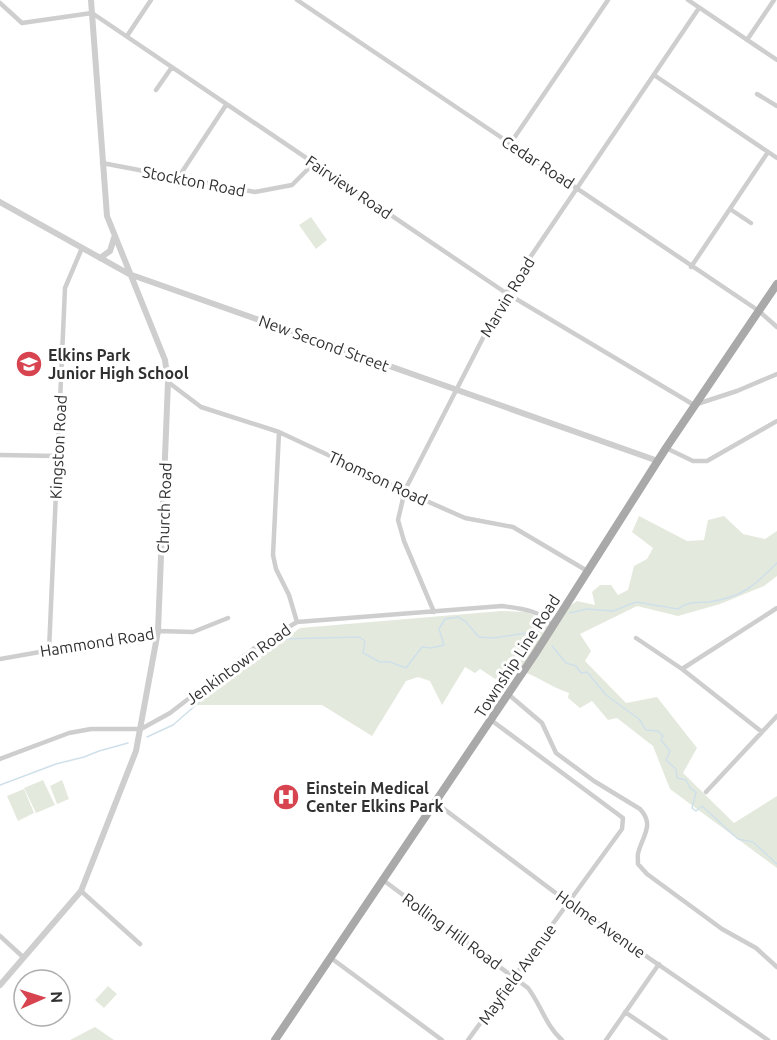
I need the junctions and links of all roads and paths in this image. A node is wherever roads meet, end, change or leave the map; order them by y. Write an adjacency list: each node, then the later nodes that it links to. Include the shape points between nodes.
1 (91, 0): 9 (street, Church Road)
2 (151, 0): 10 (street)
3 (297, 0): 19 (street, Cedar Road)
4 (608, 0): 19 (street)
5 (690, 0): 8 (street)
6 (774, 0): 11 (street)
7 (0, 4): 9 (street, via 22,23)
8 (699, 8): 11 (street); 14 (street, Marvin Road)
9 (92, 13): 10 (street, Fairview Road); 22 (street, Church Road)
10 (127, 36): 13 (street, Fairview Road)
11 (747, 40): 12 (street)
12 (777, 60)
13 (172, 67): 15 (street); 17 (street, Fairview Road)
14 (654, 75): 20 (street); 25 (street, Marvin Road)
15 (156, 90)
16 (757, 94): 18 (street)
17 (226, 105): 23 (street, Fairview Road); 24 (street)
18 (777, 106)
19 (510, 144): 25 (street, Cedar Road)
20 (768, 152): 21 (street); 27 (street)
21 (777, 158)
22 (102, 163): 24 (street, Stockton Road); 29 (street, Church Road, via 107,216)
23 (314, 163): 24 (street, Stockton Road, via 291,185 255,192); 35 (street, Fairview Road)
24 (178, 178)
25 (578, 188): 32 (street, Cedar Road); 35 (street, Marvin Road)
26 (0, 202): 30 (street, New Second Street)
27 (730, 209): 28 (street); 32 (street)
28 (751, 223)
29 (114, 237): 31 (street, via 110,251); 33 (street, Church Road)
30 (82, 248): 31 (street, New Second Street); 46 (street, Kingston Road, via 65,288)
31 (100, 258): 33 (street, New Second Street)
32 (691, 267): 36 (street, Cedar Road)
33 (129, 274): 39 (street, Church Road, via 165,360); 40 (street, New Second Street)
34 (777, 284): 36 (main road, Township Line Road)
35 (506, 293): 40 (street, Marvin Road); 41 (street, Fairview Road)
36 (759, 311): 37 (street, Cedar Road); 41 (main road, Township Line Road)
37 (777, 327)
38 (777, 374): 41 (street)
39 (168, 382): 43 (street, Thomson Road, via 201,407); 55 (street, Church Road)
40 (455, 390): 47 (street, New Second Street); 48 (street, Marvin Road)
41 (694, 405): 44 (main road, Township Line Road)
42 (777, 421): 44 (street, via 707,461 693,461)
43 (279, 432): 48 (street, Thomson Road); 53 (street, via 273,555)
44 (666, 448): 47 (main road, Township Line Road)
45 (0, 455): 46 (street)
46 (58, 456): 57 (street, Kingston Road)
47 (658, 461): 49 (main road, Township Line Road)
48 (405, 490): 49 (street, Thomson Road, via 465,518 513,526); 51 (street, Marvin Road, via 398,520)
49 (589, 572): 54 (main road, Township Line Road)
50 (777, 608): 59 (street)
51 (434, 612): 53 (street, Jenkintown Road); 54 (street, Jenkintown Road, via 502,606 531,609)
52 (228, 618): 55 (street, Hammond Road, via 193,632)
53 (297, 622): 63 (street, Jenkintown Road, via 257,646 170,713)
54 (554, 624): 60 (main road, Township Line Road)
55 (158, 631): 57 (street, Hammond Road); 63 (street, Church Road)
56 (636, 638): 59 (street)
57 (49, 650): 58 (street, Hammond Road)
58 (0, 658)
59 (681, 669): 64 (street)
60 (508, 694): 62 (main road, Township Line Road); 76 (street, via 542,723 556,753 646,815 649,829 638,852 638,864 647,874 722,929 756,948)
61 (777, 716): 64 (street)
62 (490, 720): 67 (main road, Township Line Road); 70 (street, Mayfield Avenue, via 622,818 622,829)
63 (141, 729): 65 (street, Jenkintown Road, via 69,732); 69 (street, Church Road)
64 (762, 732): 66 (street)
65 (0, 759)
66 (706, 792)
67 (436, 803): 68 (main road, Township Line Road); 70 (street, Holme Avenue)
68 (383, 880): 74 (main road, Township Line Road); 77 (street, Rolling Hill Road)
69 (81, 891): 72 (street); 73 (street, Church Road)
70 (569, 903): 75 (street, Holme Avenue); 77 (street, Mayfield Avenue)
71 (0, 936): 73 (street)
72 (140, 944)
73 (23, 957): 78 (street, Church Road)
74 (331, 958): 80 (main road, Township Line Road); 81 (street)
75 (659, 964): 79 (street); 86 (street, Holme Avenue)
76 (777, 967)
77 (514, 977): 82 (street, Mayfield Avenue); 83 (street, Rolling Hill Road, via 528,988)
78 (0, 984)
79 (625, 1012): 84 (street); 85 (street)
80 (275, 1040)
81 (442, 1040)
82 (468, 1040)
83 (562, 1040)
84 (606, 1040)
85 (666, 1040)
86 (768, 1040)

